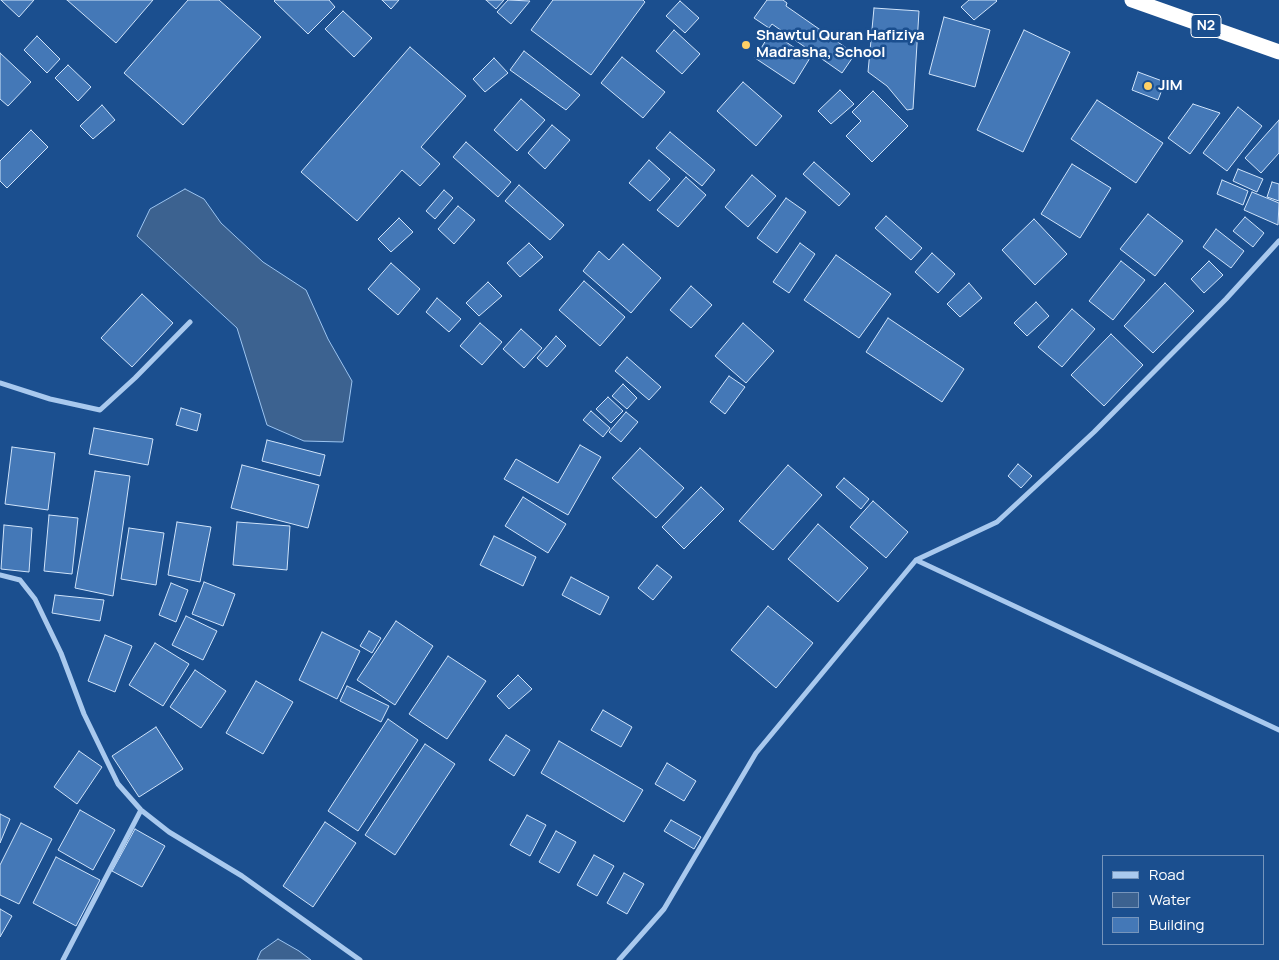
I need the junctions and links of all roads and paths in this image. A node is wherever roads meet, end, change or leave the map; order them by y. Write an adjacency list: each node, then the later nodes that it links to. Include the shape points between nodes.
1 (1134, 0): 2 (highway, N2)
2 (1279, 52)
3 (1279, 240): 6 (street, via 1226,299 1094,432 996,522)
4 (190, 322): 5 (street, via 100,410)
5 (0, 383)
6 (916, 560): 8 (street); 12 (street, via 756,753 664,909)
7 (0, 575): 9 (street, via 20,580 35,599 118,784)
8 (1279, 730)
9 (140, 810): 10 (street); 11 (street, via 169,832 242,876)
10 (63, 960)
11 (360, 960)
12 (619, 960)

